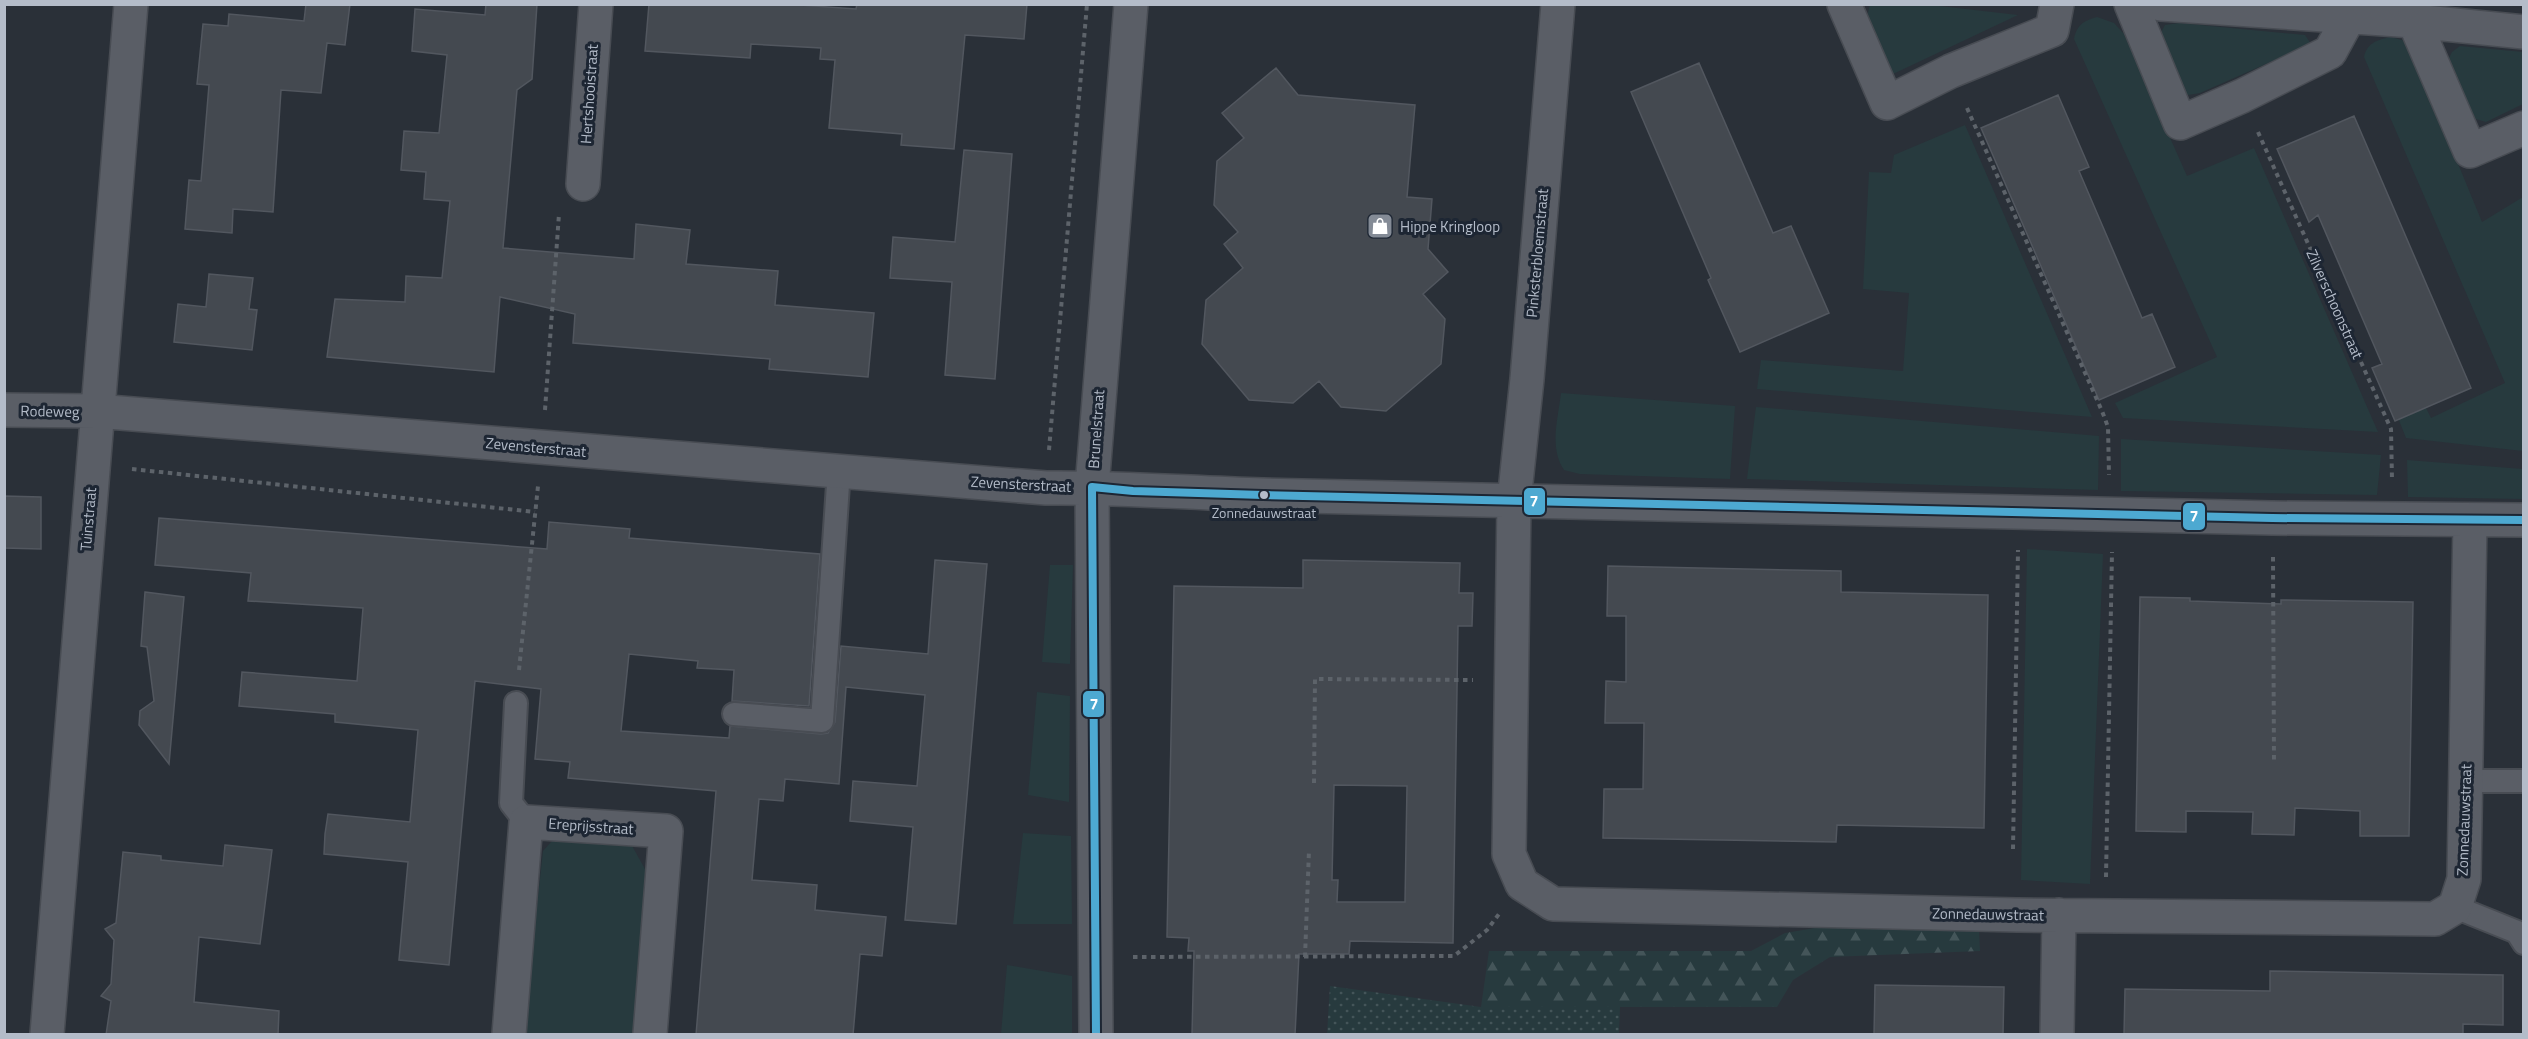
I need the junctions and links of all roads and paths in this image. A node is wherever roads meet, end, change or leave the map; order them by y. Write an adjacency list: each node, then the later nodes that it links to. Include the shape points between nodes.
1 (131, 4): 18 (street, Tuinstraat)
2 (596, 4): 16 (street, Hertshooistraat)
3 (1087, 4): 20 (path)
4 (1131, 4): 23 (street, Brunelstraat)
5 (1557, 4): 24 (street, Pinksterbloemstraat)
6 (1844, 4): 13 (street, via 1887,103)
7 (2057, 4): 13 (street, via 2052,30)
8 (2131, 4): 14 (street, via 2180,123)
9 (2161, 4): 11 (street)
10 (2403, 15): 11 (street); 12 (street); 15 (street, via 2470,151)
11 (2349, 17): 14 (street, via 2330,52)
12 (2523, 32)
13 (1951, 71): 19 (path)
14 (2242, 96): 27 (path, Zilverschoonstraat, via 2391,429)
15 (2523, 128)
16 (583, 184)
17 (4, 410): 18 (street, Rodeweg)
18 (96, 411): 21 (street, Tuinstraat); 22 (street, Zevensterstraat)
19 (2108, 427)
20 (1048, 456)
21 (92, 465): 25 (path); 49 (street, Tuinstraat)
22 (839, 470): 23 (street, Zevensterstraat, via 1046,488); 34 (lane, via 822,721)
23 (1092, 487): 24 (street, Zevensterstraat); 47 (street, Brunelstraat)
24 (1514, 501): 26 (street, Zevensterstraat); 32 (street)
25 (535, 512)
26 (2272, 518): 27 (street, Zevensterstraat); 35 (path)
27 (2391, 520): 28 (street, Zevensterstraat)
28 (2470, 520): 29 (street, Zevensterstraat); 36 (street, Zonnedauwstraat)
29 (2523, 520)
30 (2019, 547): 40 (path)
31 (2112, 549): 45 (path)
32 (1512, 680): 38 (path, via 1315,679); 42 (street, via 1509,854)
33 (516, 703): 39 (lane, via 511,803)
34 (734, 714)
35 (2274, 764)
36 (2466, 781): 37 (lane); 43 (street, Zonnedauwstraat, via 2464,879)
37 (2523, 781)
38 (1314, 783)
39 (526, 822): 50 (street, Ereprijsstraat); 51 (street, Ereprijsstraat, via 666,831)
40 (2013, 849)
41 (1309, 850): 48 (path)
42 (1522, 884): 44 (street, Zonnedauwstraat, via 1553,904); 48 (path, via 1487,930 1454,956)
43 (2455, 907): 45 (street, Zonnedauwstraat, via 2435,919); 46 (lane, via 2517,932)
44 (2059, 915): 45 (street, Zonnedauwstraat); 53 (street)
45 (2105, 916)
46 (2523, 943)
47 (1097, 955): 48 (path); 52 (street, Brunelstraat)
48 (1305, 957)
49 (47, 1035)
50 (509, 1035)
51 (650, 1035)
52 (1096, 1035)
53 (2057, 1035)

